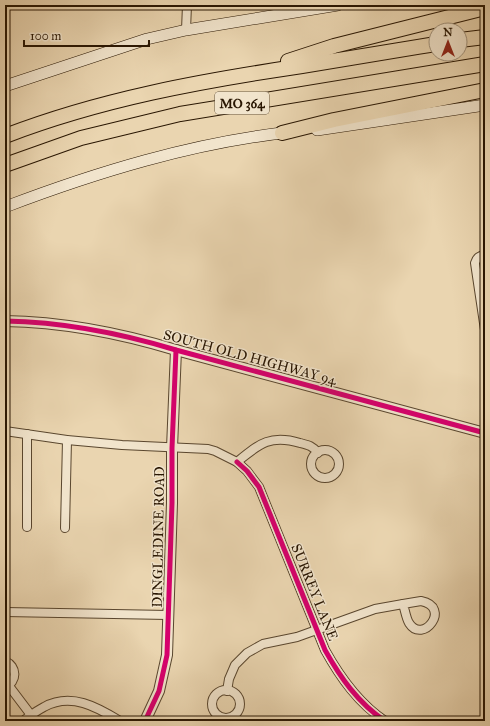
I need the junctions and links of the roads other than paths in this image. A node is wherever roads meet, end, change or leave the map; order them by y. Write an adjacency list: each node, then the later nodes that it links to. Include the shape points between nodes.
1 (187, 5): 4 (street)
2 (338, 5): 4 (main road)
3 (485, 8): 9 (highway, via 334,46)
4 (186, 30): 10 (main road, via 140,41)
5 (485, 37): 6 (highway)
6 (468, 39)
7 (428, 45): 9 (highway, MO 364)
8 (485, 64): 15 (highway, MO 364, via 180,114 81,138)
9 (250, 74): 14 (highway, MO 364, via 158,90 113,101)
10 (5, 86)
11 (485, 90): 13 (highway)
12 (485, 104): 13 (main road, via 335,128)
13 (282, 133): 16 (main road, via 159,156 89,176)
14 (5, 136)
15 (5, 165)
16 (5, 207)
17 (485, 255): 19 (street, via 479,256 475,263)
18 (5, 321): 20 (street, SOUTH OLD HIGHWAY 94, via 82,328)
19 (485, 330)
20 (176, 350): 22 (street, SOUTH OLD HIGHWAY 94); 25 (street, DINGLEDINE ROAD)
21 (5, 431): 23 (street, SURREY LANE)
22 (485, 433)
23 (27, 434): 24 (street, SURREY LANE); 28 (street)
24 (67, 440): 25 (street, SURREY LANE); 29 (street)
25 (172, 448): 27 (street, SURREY LANE, via 208,449); 32 (street, DINGLEDINE ROAD)
26 (318, 453): 27 (street, via 314,447 288,439 267,440)
27 (237, 462): 33 (street, SURREY LANE, via 259,487)
28 (27, 527)
29 (65, 528)
30 (403, 604): 33 (street, via 375,609)
31 (5, 612): 32 (street)
32 (168, 615): 41 (street, DINGLEDINE ROAD, via 167,655 159,691)
33 (317, 630): 36 (street, via 263,644 247,653 235,665); 38 (street, SURREY LANE, via 340,676 356,697)
34 (5, 660): 35 (street, via 12,666 15,674)
35 (7, 687): 37 (street)
36 (227, 691)
37 (31, 715): 39 (street); 40 (street, via 44,706 60,701 78,702 98,708)
38 (382, 720)
39 (23, 721)
40 (120, 721)
41 (145, 721)

